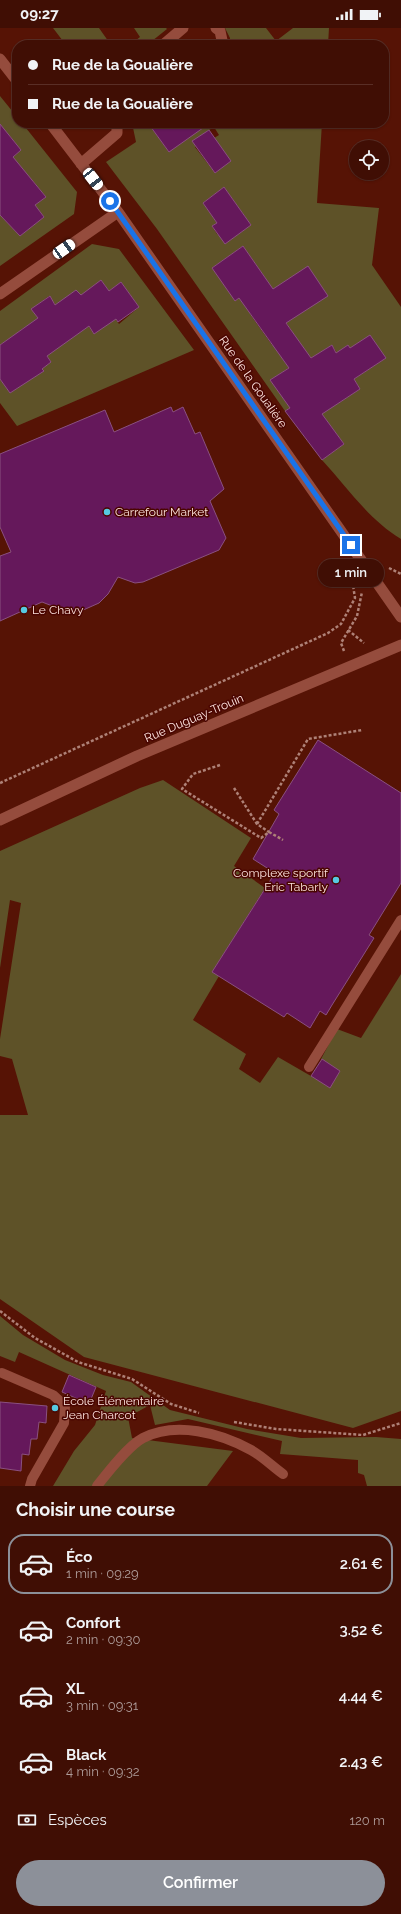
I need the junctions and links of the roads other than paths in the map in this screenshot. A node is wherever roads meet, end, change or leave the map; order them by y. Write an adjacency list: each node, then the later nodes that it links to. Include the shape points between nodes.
1 (216, 28): 4 (street, via 220,31)
2 (180, 29): 3 (street)
3 (168, 40)
4 (222, 40)
5 (0, 58): 6 (street)
6 (12, 74)
7 (54, 128): 9 (street, Rue de la Goualière)
8 (117, 128): 9 (street, via 117,132)
9 (81, 164): 10 (street, Rue de la Goualière)
10 (118, 212): 11 (street); 12 (street, Rue de la Goualière)
11 (0, 294)
12 (401, 617)
13 (401, 645): 14 (street, Rue Duguay-Trouin, via 144,753)
14 (0, 820)
15 (401, 920): 16 (lane)
16 (309, 1067)
17 (2, 1373): 19 (lane, via 54,1395 65,1406 64,1423)
18 (283, 1474): 20 (lane, via 252,1451 222,1437 194,1431 162,1430 142,1439 117,1462)
19 (30, 1486)
20 (97, 1486)

